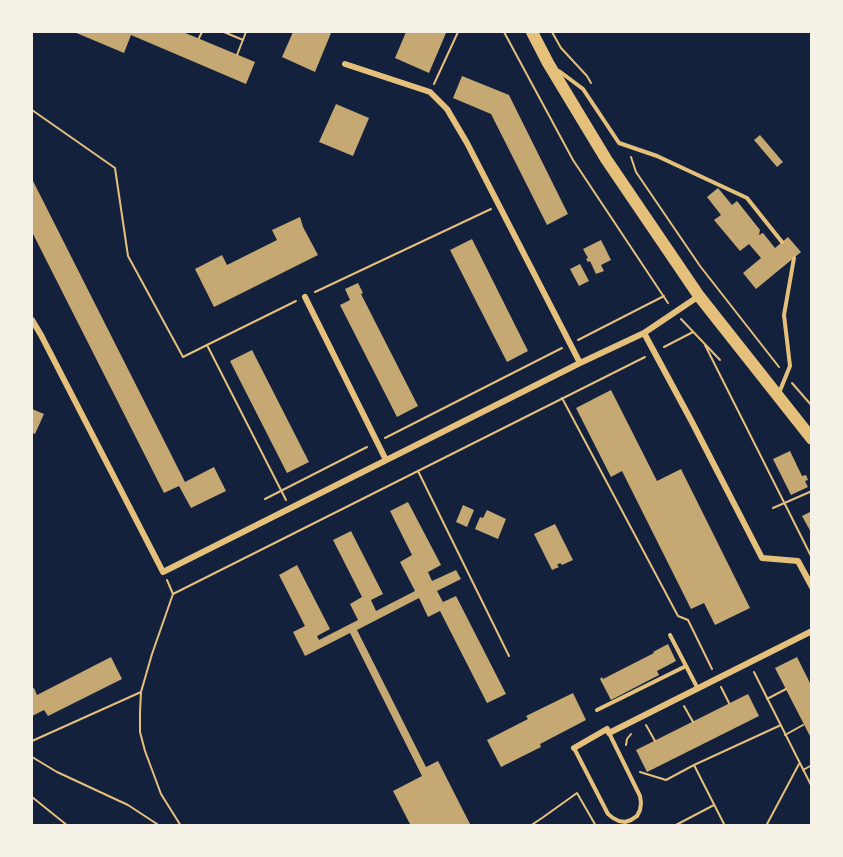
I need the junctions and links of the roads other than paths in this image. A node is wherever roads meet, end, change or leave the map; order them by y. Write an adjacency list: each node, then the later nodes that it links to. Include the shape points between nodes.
1 (532, 32): 2 (main road)
2 (548, 63): 4 (lane, via 583,89 620,143 747,198); 6 (main road, via 606,159)
3 (345, 64): 10 (street, via 430,92 447,109)
4 (782, 242)
5 (794, 258): 11 (lane, via 784,315 790,366)
6 (699, 296): 9 (street); 11 (main road)
7 (305, 297): 13 (street)
8 (32, 320): 13 (street, via 163,572)
9 (644, 333): 10 (street); 14 (street, via 762,558 798,561)
10 (580, 363): 13 (street)
11 (777, 396): 12 (main road)
12 (812, 439)
13 (386, 460)
14 (812, 587)
15 (812, 631): 18 (street)
16 (670, 635): 17 (lane)
17 (686, 666): 18 (lane); 19 (lane)
18 (698, 688): 20 (street)
19 (597, 710)
20 (609, 733): 21 (street, via 607,729); 21 (lane, via 640,796 640,810 631,820 624,822 608,814)
21 (574, 748)

